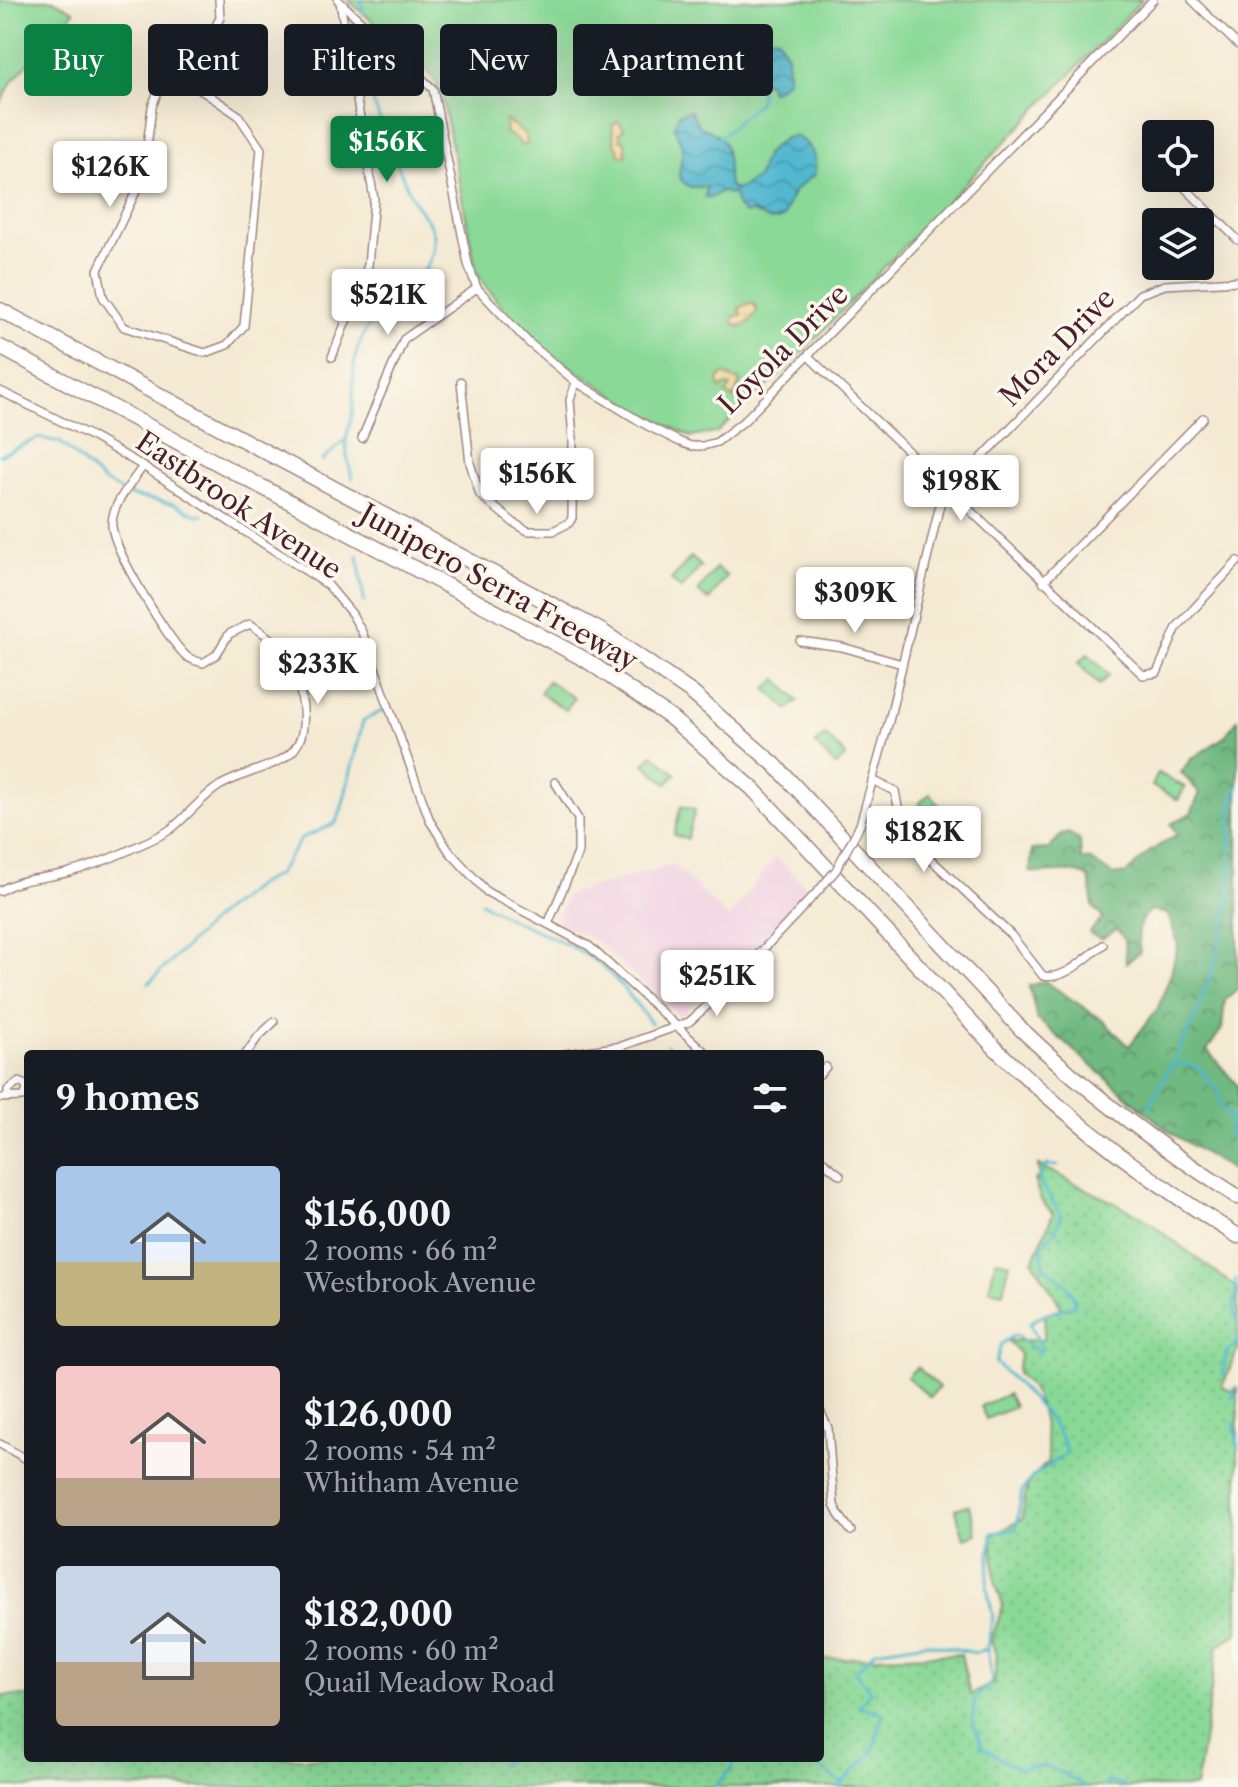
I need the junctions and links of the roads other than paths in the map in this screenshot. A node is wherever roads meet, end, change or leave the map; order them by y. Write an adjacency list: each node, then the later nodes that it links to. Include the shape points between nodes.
1 (219, 0): 5 (street)
2 (1153, 0): 14 (street, Loyola Drive)
3 (1192, 0): 6 (street)
4 (339, 1): 11 (street, via 433,89); 15 (street, via 374,199 368,265)
5 (217, 24)
6 (1238, 45)
7 (178, 70): 7 (street, via 238,115 261,149 244,326 227,345 205,353 124,327 103,297 98,270 143,177 152,107 161,83)
8 (1189, 192): 9 (street)
9 (1238, 240)
10 (1238, 281): 22 (street, Mora Drive, via 1160,285 1140,294)
11 (477, 288): 17 (street, Loyola Drive, via 528,342); 20 (street, via 404,339)
12 (0, 310): 39 (highway, Junipero Serra Freeway, via 556,605 649,662 775,765 1061,1067 1139,1131)
13 (0, 347): 40 (highway, Junipero Serra Freeway, via 541,635 630,688 752,788 1039,1091 1165,1190)
14 (808, 356): 17 (street, Loyola Drive, via 731,433 703,446 658,431); 22 (street)
15 (332, 357)
16 (461, 382): 17 (street, via 470,463 480,495 520,528 541,532 561,528 572,518 570,400)
17 (576, 382)
18 (0, 391): 21 (street, Eastbrook Avenue)
19 (1203, 418): 24 (street)
20 (362, 438)
21 (143, 466): 29 (street, via 117,504 112,524 118,547 189,659 203,663 216,655 229,634 250,624 272,638 290,660 300,690 306,722 298,747 269,768 220,786 169,831 69,873 29,879); 30 (street, Eastbrook Avenue, via 328,585 362,632 430,821 449,851 487,892)
22 (950, 490): 24 (street); 26 (street, Mora Drive, via 941,500)
23 (1238, 561): 24 (street, via 1177,627 1157,673 1143,675)
24 (1043, 582)
25 (800, 641): 26 (street)
26 (902, 664): 27 (street, Mora Drive)
27 (872, 780): 31 (street, via 895,791 903,833 1011,935 1043,976 1064,974); 33 (street, Mora Drive, bridge, via 860,825 836,870 726,989)
28 (555, 782): 30 (street, via 578,819 578,853)
29 (0, 891)
30 (548, 924): 33 (street, Eastbrook Avenue, via 589,946)
31 (1103, 945)
32 (274, 1022): 34 (street)
33 (677, 1027): 35 (street, Mora Drive); 36 (street, Eastbrook Avenue)
34 (249, 1050)
35 (594, 1050)
36 (703, 1050)
37 (824, 1162): 38 (street)
38 (840, 1175)
39 (1238, 1197)
40 (1238, 1236)
41 (824, 1420): 44 (street, via 834,1505)
42 (0, 1444): 43 (street)
43 (24, 1458)
44 (851, 1531)

